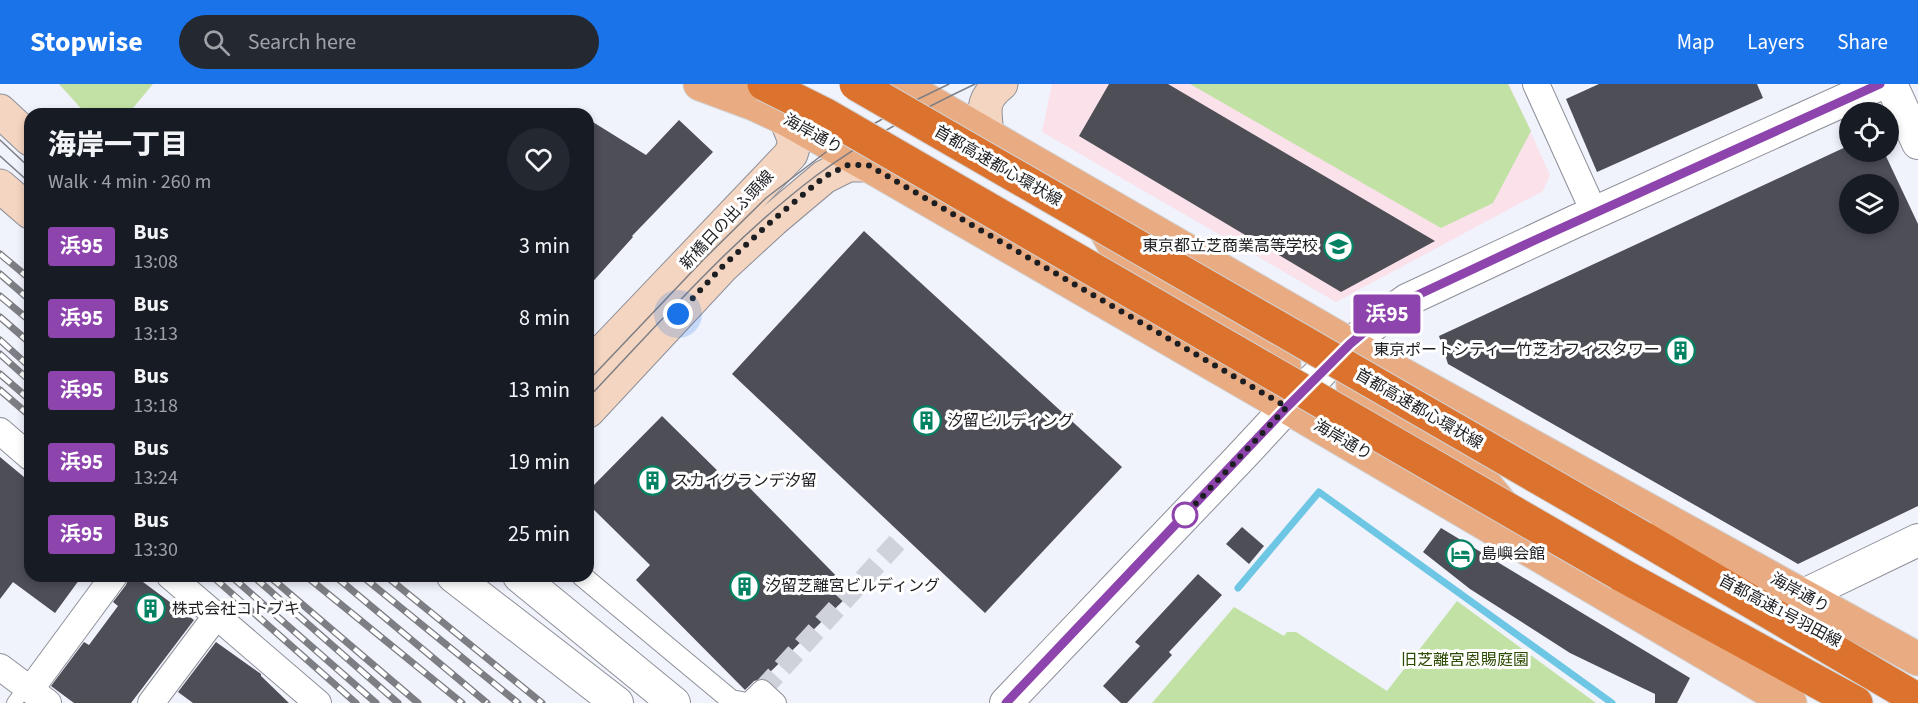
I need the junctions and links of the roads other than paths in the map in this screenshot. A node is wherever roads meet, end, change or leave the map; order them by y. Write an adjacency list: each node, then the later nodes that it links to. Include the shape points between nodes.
1 (700, 84): 10 (main road, 海岸通り)
2 (764, 84): 28 (highway, bridge, via 826,115)
3 (856, 84): 25 (highway, 首都高速都心環状線, bridge)
4 (899, 84): 12 (main road, 海岸通り)
5 (1001, 84): 12 (main road, via 984,104)
6 (1536, 84): 18 (street)
7 (1880, 84): 18 (street)
8 (1891, 84): 13 (street)
9 (0, 111): 11 (main road)
10 (786, 118): 14 (main road, 海岸通り); 20 (main road, 新橋日の出ふ頭線, via 795,141 790,154)
11 (24, 133)
12 (987, 135): 16 (main road, 海岸通り)
13 (1918, 143)
14 (868, 165): 21 (main road, 新橋日の出ふ頭線, via 848,165 824,177 773,220 723,266); 22 (main road, 海岸通り)
15 (0, 186): 17 (main road)
16 (1082, 189): 19 (main road, 海岸通り); 22 (main road, via 1123,261 1283,351)
17 (24, 207)
18 (1594, 212): 19 (street, via 1407,300)
19 (1350, 344): 22 (street); 27 (main road, via 1354,399 1470,466); 34 (main road, 海岸通り)
20 (594, 361)
21 (594, 405)
22 (1287, 407): 27 (main road, 海岸通り); 47 (street)
23 (0, 431): 24 (street)
24 (24, 452)
25 (1643, 538): 38 (highway, 首都高速1号羽田線); 40 (highway, 首都高速都心環状線)
26 (1918, 540): 34 (street)
27 (1544, 558): 48 (main road, 海岸通り)
28 (1620, 574): 49 (highway); 50 (highway)
29 (110, 582): 39 (street)
30 (177, 582): 35 (street)
31 (461, 582): 43 (street)
32 (526, 582): 44 (street)
33 (589, 582): 45 (street, via 730,700)
34 (1804, 595): 36 (main road, 海岸通り)
35 (217, 615): 41 (street); 42 (street)
36 (1918, 659)
37 (0, 667): 39 (street)
38 (1918, 685)
39 (30, 696)
40 (1918, 700)
41 (311, 701)
42 (151, 703)
43 (617, 703)
44 (674, 703)
45 (748, 703): 46 (street, via 762,690)
46 (776, 703)
47 (1006, 703)
48 (1790, 703)
49 (1825, 703)
50 (1856, 703)

